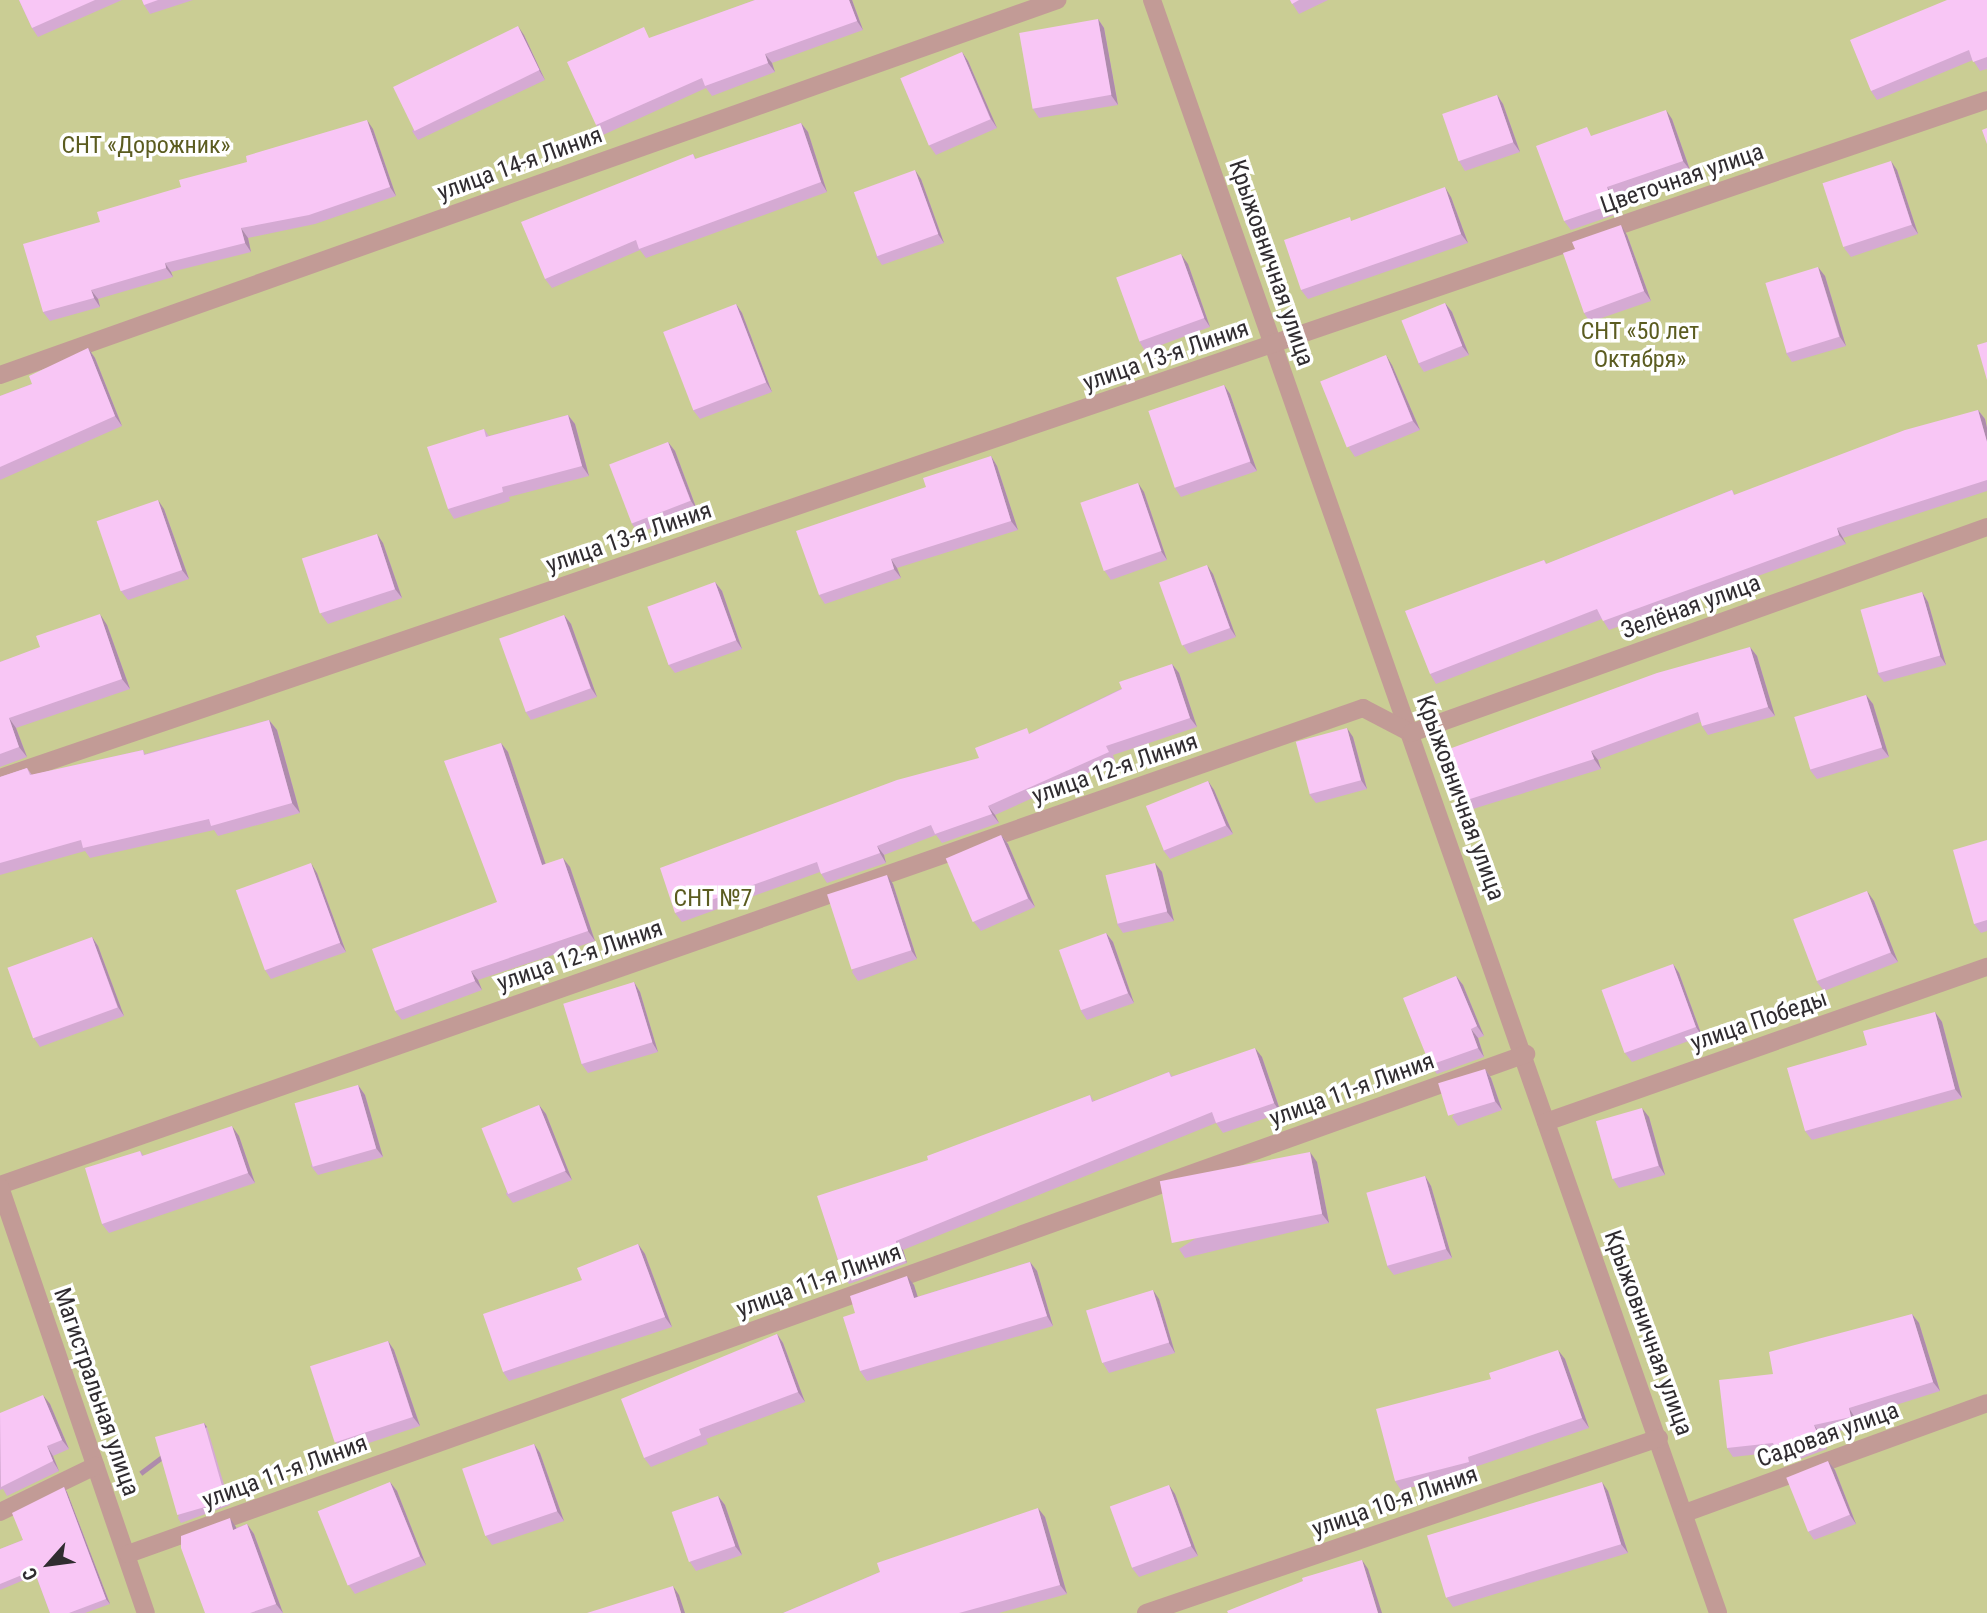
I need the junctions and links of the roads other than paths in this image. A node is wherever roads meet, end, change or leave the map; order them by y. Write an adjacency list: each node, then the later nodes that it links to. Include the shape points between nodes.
1 (1057, 0): 5 (street, улица 14-я Линия)
2 (1152, 0): 4 (street, Крыжовничная улица)
3 (1987, 100): 4 (street, Цветочная улица)
4 (1273, 345): 7 (street, Крыжовничная улица); 8 (street, улица 13-я Линия)
5 (0, 375)
6 (1987, 527): 7 (street, Зелёная улица)
7 (1411, 733): 10 (street, Крыжовничная улица); 12 (street, улица 12-я Линия, via 1363,708)
8 (0, 778)
9 (1987, 967): 11 (street, улица Победы)
10 (1526, 1054): 11 (street, Крыжовничная улица); 18 (street, улица 11-я Линия)
11 (1546, 1122): 14 (street, Крыжовничная улица)
12 (0, 1186): 15 (street, Магистральная улица)
13 (1987, 1403): 17 (street, Садовая улица)
14 (1660, 1438): 17 (street, Крыжовничная улица); 20 (street, улица 10-я Линия)
15 (94, 1466): 16 (street); 18 (street, Магистральная улица)
16 (0, 1512)
17 (1685, 1513): 21 (street, Крыжовничная улица)
18 (128, 1554): 19 (street, Магистральная улица)
19 (146, 1613)
20 (1146, 1613)
21 (1718, 1613)

